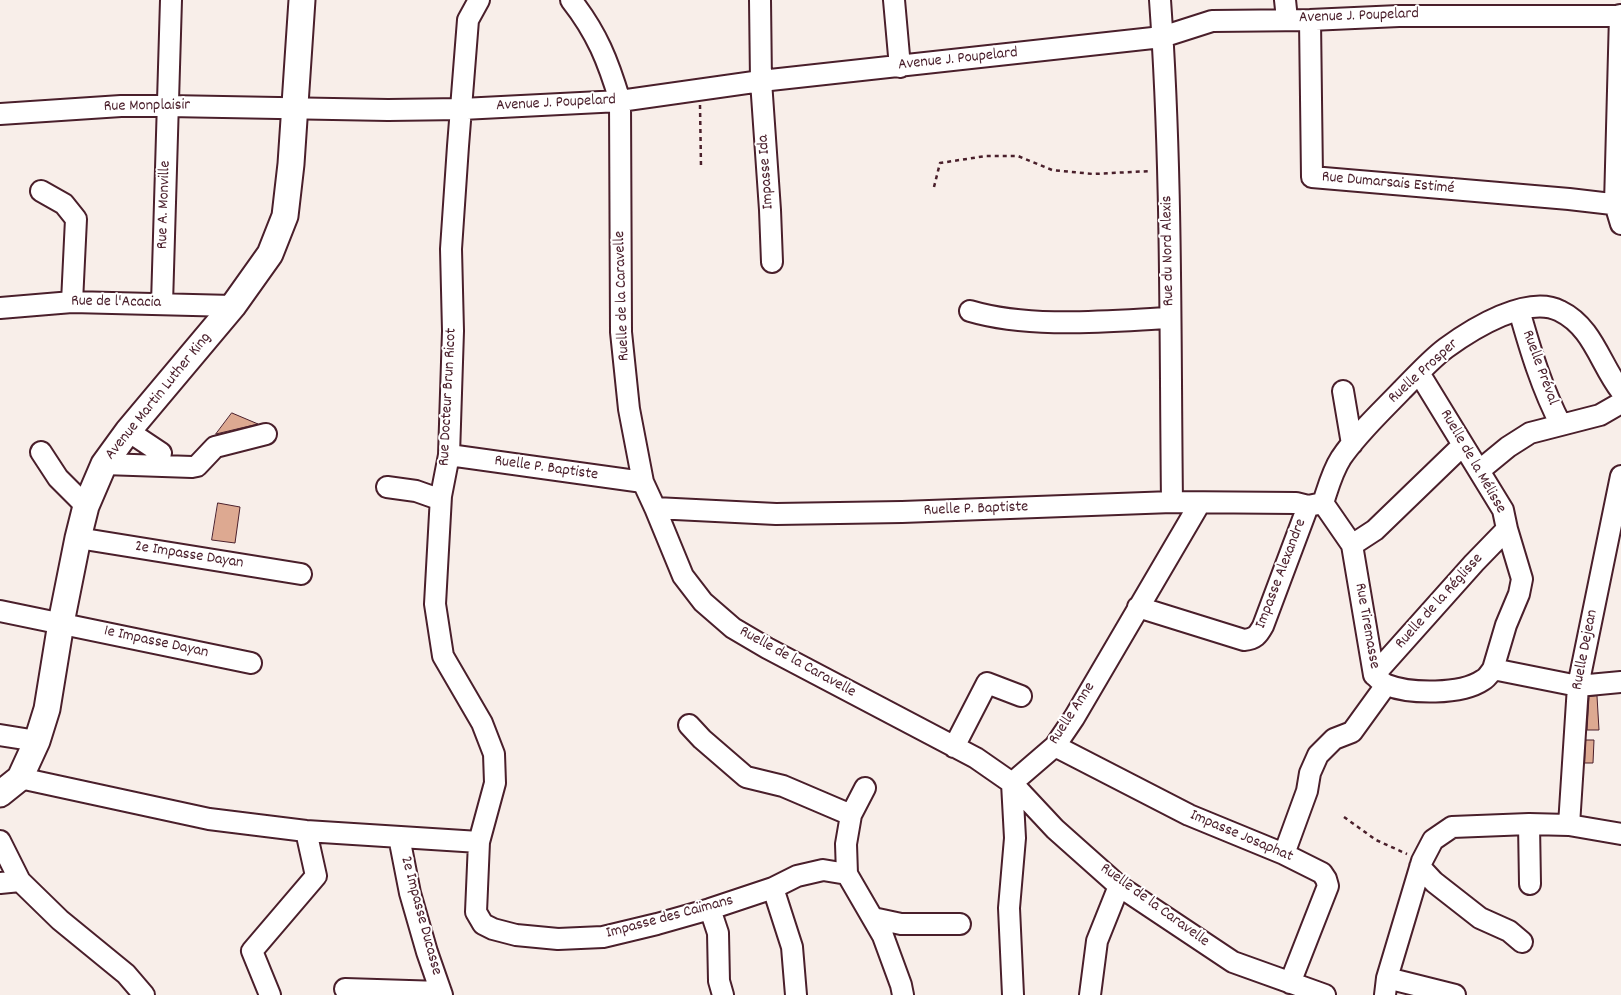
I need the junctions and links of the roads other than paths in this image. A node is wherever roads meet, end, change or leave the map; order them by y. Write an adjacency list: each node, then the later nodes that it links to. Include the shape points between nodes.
1 (171, 0): 16 (street, Rue A. Monville)
2 (302, 0): 17 (main road, Avenue Martin Luther King)
3 (479, 0): 18 (street, Rue Docteur Brun Ricot, via 468,20)
4 (571, 0): 15 (street, via 587,21 609,65)
5 (760, 0): 14 (street, Impasse Ida)
6 (894, 0): 13 (street)
7 (1160, 0): 12 (street, Rue du Nord Alexis)
8 (1398, 8): 10 (street, Avenue J. Poupelard); 11 (street, Avenue J. Poupelard)
9 (1286, 10): 11 (street, Avenue J. Poupelard); 12 (street, Avenue J. Poupelard, via 1212,21)
10 (1620, 15): 21 (street)
11 (1310, 20): 21 (street, Rue Dumarsais Estimé, via 1312,177)
12 (1162, 37): 13 (street, Avenue J. Poupelard); 30 (street, Rue du Nord Alexis)
13 (900, 67): 14 (street, Avenue J. Poupelard)
14 (761, 81): 15 (street, Avenue J. Poupelard); 23 (street, Impasse Ida)
15 (620, 101): 18 (street, Avenue J. Poupelard); 46 (street, Ruelle de la Caravelle, via 621,332 629,409)
16 (168, 106): 17 (street, Rue Monplaisir); 19 (street, Rue Monplaisir); 25 (street, Rue A. Monville)
17 (294, 109): 18 (street, Avenue J. Poupelard); 26 (main road, Avenue Martin Luther King, via 285,216 270,254)
18 (462, 109): 42 (street, Rue Docteur Brun Ricot, via 451,249 453,331)
19 (0, 114)
20 (41, 191): 24 (street, via 64,204 76,219)
21 (1618, 204): 22 (street)
22 (1621, 224)
23 (772, 262)
24 (72, 302): 25 (street, Rue de l'Acacia); 27 (street, Rue de l'Acacia)
25 (162, 304): 26 (street, Rue de l'Acacia)
26 (233, 306): 36 (main road, Avenue Martin Luther King)
27 (0, 308)
28 (1519, 310): 31 (street, Ruelle Prosper, via 1471,332 1445,349); 32 (street, Ruelle Prosper, via 1539,306 1558,310 1575,320 1589,336); 35 (street, Ruelle Préval, via 1541,380)
29 (970, 311): 30 (street, via 1049,323)
30 (1170, 318): 49 (street, Rue du Nord Alexis)
31 (1419, 373): 38 (street, Ruelle Prosper); 39 (street, Ruelle de la Mélisse)
32 (1621, 391)
33 (1343, 392): 38 (street)
34 (1621, 403): 35 (street, via 1600,414)
35 (1561, 425): 44 (street, via 1530,433)
36 (128, 430): 41 (street); 43 (main road, Avenue Martin Luther King)
37 (266, 434): 43 (street, via 215,447 197,466 192,467)
38 (1352, 444): 51 (street, Ruelle Prosper)
39 (1463, 445): 44 (street, Ruelle de la Mélisse); 56 (street, via 1375,530)
40 (42, 452): 52 (street, via 58,478)
41 (161, 453)
42 (449, 455): 46 (street, Ruelle P. Baptiste); 48 (street, Rue Docteur Brun Ricot)
43 (104, 464): 52 (main road, Avenue Martin Luther King)
44 (1480, 470): 54 (street, Ruelle de la Mélisse, via 1503,510)
45 (1621, 476): 65 (street, Ruelle Dejean)
46 (642, 482): 53 (street, Ruelle de la Caravelle)
47 (387, 487): 48 (street)
48 (441, 496): 83 (street, Rue Docteur Brun Ricot, via 435,604 439,637 443,656 482,723 494,754 496,783)
49 (1172, 502): 50 (street, Ruelle P. Baptiste); 53 (street, Ruelle P. Baptiste, via 776,514)
50 (1200, 503): 51 (street, Ruelle P. Baptiste); 58 (street, Ruelle Anne)
51 (1309, 504): 56 (street, Rue Tiremasse); 58 (street, Impasse Alexandre, via 1263,626 1252,640)
52 (86, 506): 55 (main road, Avenue Martin Luther King)
53 (656, 508): 71 (street, Ruelle de la Caravelle, via 684,576 703,602 733,628)
54 (1507, 529): 62 (street, Ruelle de la Mélisse, via 1522,578); 63 (street, Ruelle de la Réglisse, via 1474,563)
55 (78, 538): 57 (street, 2e Impasse Dayan); 60 (main road, Avenue Martin Luther King)
56 (1352, 545): 63 (street, Rue Tiremasse)
57 (301, 574)
58 (1138, 607): 70 (street, Ruelle Anne)
59 (0, 611): 60 (street, 1e Impasse Dayan)
60 (61, 623): 61 (street, 1e Impasse Dayan); 69 (main road, Avenue Martin Luther King, via 47,709)
61 (251, 663)
62 (1493, 669): 63 (street, Rue Tiremasse, via 1484,680 1456,690 1420,692); 65 (street)
63 (1380, 680): 84 (street, Ruelle de la Réglisse, via 1352,732 1334,739 1318,754)
64 (1621, 682): 65 (street)
65 (1578, 686): 78 (street, Ruelle Dejean)
66 (1021, 696): 71 (street, via 987,683)
67 (689, 725): 76 (street, via 746,777 783,786)
68 (0, 735): 69 (street)
69 (37, 741): 72 (main road, Avenue Martin Luther King)
70 (1055, 746): 73 (street, Ruelle Anne); 84 (street, Impasse Josaphat, via 1189,815)
71 (954, 747): 73 (street, Ruelle de la Caravelle)
72 (20, 778): 75 (main road, Avenue Martin Luther King); 79 (street, via 209,819)
73 (1012, 783): 90 (street, Ruelle de la Caravelle, via 1055,828); 101 (street, via 1015,838 1009,908)
74 (865, 788): 76 (street)
75 (0, 794)
76 (851, 815): 86 (street, via 846,844)
77 (1529, 824): 78 (street); 85 (street, via 1452,827 1433,840); 89 (street)
78 (1569, 825): 80 (street)
79 (306, 831): 81 (street); 103 (street, via 316,876 252,951)
80 (1621, 834)
81 (399, 837): 83 (street); 100 (street, 2e Impasse Ducasse, via 410,893)
82 (0, 841): 87 (street)
83 (479, 842): 92 (street, Impasse des Caïmans, via 476,912 483,924 493,929 558,939 603,936)
84 (1284, 854): 96 (street, Impasse Josaphat, via 1322,873 1328,886)
85 (1421, 864): 95 (street, via 1434,882 1480,918); 97 (street)
86 (847, 874): 91 (street, Impasse des Caïmans, via 823,870 797,876); 93 (street)
87 (20, 881): 88 (street); 102 (street, via 60,920 126,974)
88 (0, 883)
89 (1530, 884)
90 (1119, 886): 96 (street, Ruelle de la Caravelle, via 1234,962); 106 (street, via 1097,941)
91 (773, 888): 92 (street, Impasse des Caïmans); 105 (street, via 792,947)
92 (710, 909): 104 (street, via 718,933 719,981)
93 (873, 918): 94 (street, via 901,924); 99 (street, via 883,936)
94 (960, 924)
95 (1522, 942)
96 (1290, 982): 107 (street, Ruelle de la Caravelle)
97 (1386, 986): 108 (street)
98 (345, 990): 100 (street)
99 (902, 990)
100 (442, 994)
101 (1013, 994)
102 (144, 995)
103 (270, 995)
104 (723, 995)
105 (796, 995)
106 (1090, 995)
107 (1326, 995)
108 (1455, 995)

